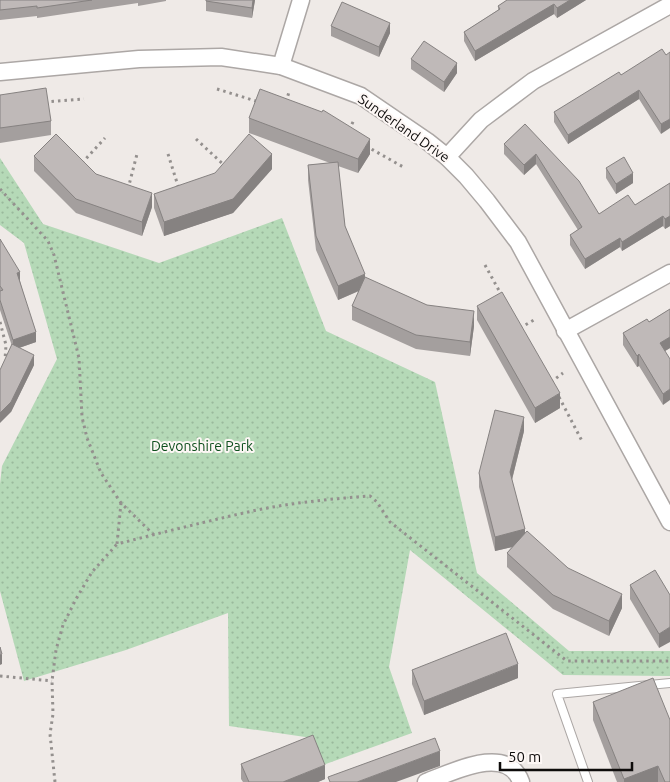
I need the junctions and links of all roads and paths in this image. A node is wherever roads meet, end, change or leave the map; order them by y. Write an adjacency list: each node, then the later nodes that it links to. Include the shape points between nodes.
1 (301, 0): 3 (street)
2 (670, 5): 18 (street, via 533,81 481,120)
3 (281, 66): 4 (street, Sunderland Drive, via 221,56 139,59); 18 (street, Sunderland Drive, via 362,96)
4 (0, 72)
5 (217, 89): 9 (path)
6 (289, 92): 10 (path)
7 (84, 99): 8 (path)
8 (38, 103)
9 (266, 104)
10 (283, 110)
11 (354, 120): 12 (path)
12 (346, 135)
13 (105, 138): 19 (path)
14 (196, 139): 21 (path)
15 (362, 144): 20 (path)
16 (137, 154): 24 (path)
17 (168, 154): 23 (path)
18 (447, 157): 32 (street, Sunderland Drive, via 518,242)
19 (76, 168)
20 (405, 168)
21 (229, 170)
22 (0, 189): 41 (path, via 48,241 54,255 79,358 82,417 87,438 101,473)
23 (180, 191)
24 (126, 197)
25 (485, 265): 27 (path)
26 (670, 273): 32 (street)
27 (503, 296)
28 (516, 320): 31 (path)
29 (534, 320): 31 (path)
30 (1, 325): 34 (path, via 6,345)
31 (520, 328): 33 (path)
32 (565, 331): 42 (street, Sunderland Drive)
33 (525, 336)
34 (3, 364)
35 (563, 373): 37 (path)
36 (546, 375): 37 (path)
37 (550, 382): 38 (path)
38 (554, 389)
39 (558, 396): 40 (path)
40 (582, 441)
41 (121, 503): 43 (path); 44 (path)
42 (670, 522)
43 (154, 535): 44 (path); 45 (path, via 249,512 327,499 370,496 390,522 567,661)
44 (117, 544): 47 (path, via 92,572 63,625)
45 (670, 661)
46 (0, 676): 47 (path)
47 (52, 681): 49 (path, via 50,734)
48 (670, 683): 52 (lane, via 557,694)
49 (55, 782)
50 (426, 782): 51 (street, via 474,765 498,762 513,770)
51 (521, 782)
52 (588, 782)

